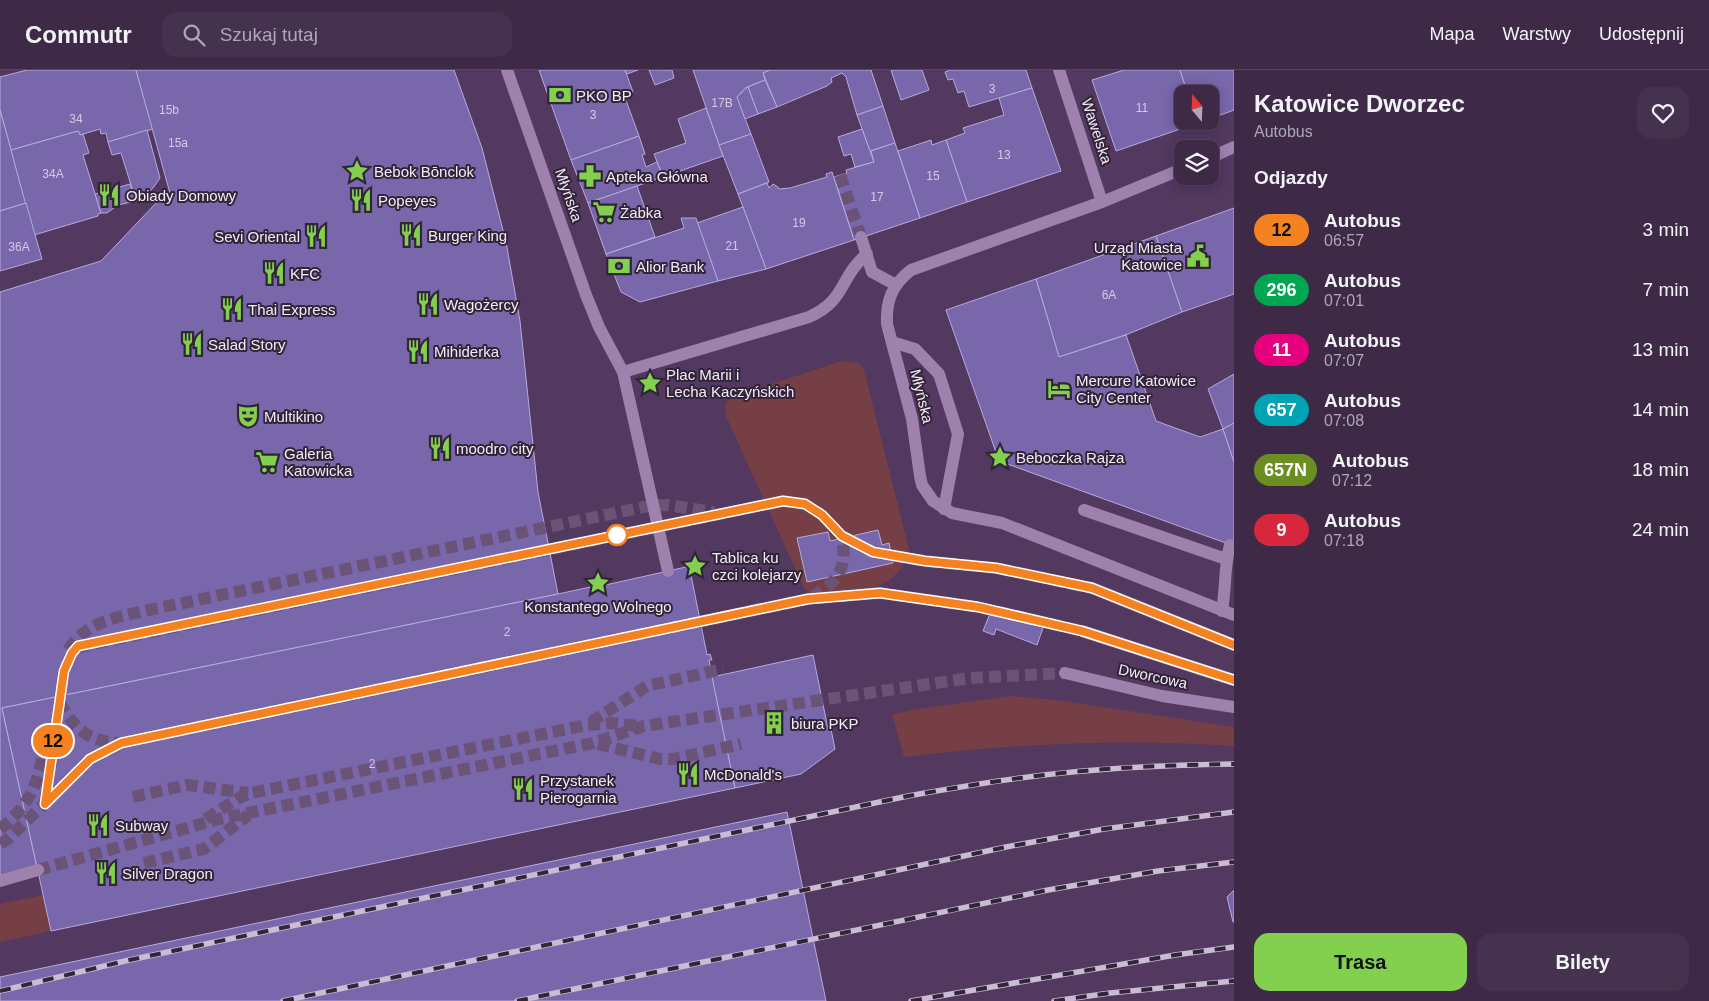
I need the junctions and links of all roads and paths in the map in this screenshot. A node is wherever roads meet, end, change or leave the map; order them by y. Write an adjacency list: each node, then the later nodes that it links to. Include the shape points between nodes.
1 (507, 70): 11 (street, Młyńska, via 586,294)
2 (1059, 70): 6 (street, Wawelska)
3 (1234, 147): 4 (street)
4 (1219, 154)
5 (1174, 172): 6 (street, Młyńska)
6 (1102, 202): 9 (street, Młyńska, via 911,270)
7 (861, 237): 8 (street)
8 (867, 254): 9 (street, via 872,272); 11 (street, via 855,264 838,297 825,310)
9 (896, 285): 10 (street, Młyńska, via 890,292 886,308)
10 (892, 342): 12 (street, Młyńska, via 912,419 922,485 933,502); 12 (street, via 915,349 939,374 958,434)
11 (622, 372): 16 (street, Młyńska)
12 (944, 510): 18 (street, via 1002,523)
13 (1084, 510): 15 (street)
14 (1230, 545): 15 (street)
15 (1226, 559): 18 (street)
16 (668, 571)
17 (1092, 588): 20 (street)
18 (1228, 613)
19 (1082, 631): 22 (street)
20 (1234, 645)
21 (1065, 673): 23 (street, Dworcowa, via 1162,696)
22 (1234, 680)
23 (1234, 707)
24 (38, 870): 25 (street)
25 (0, 880)

